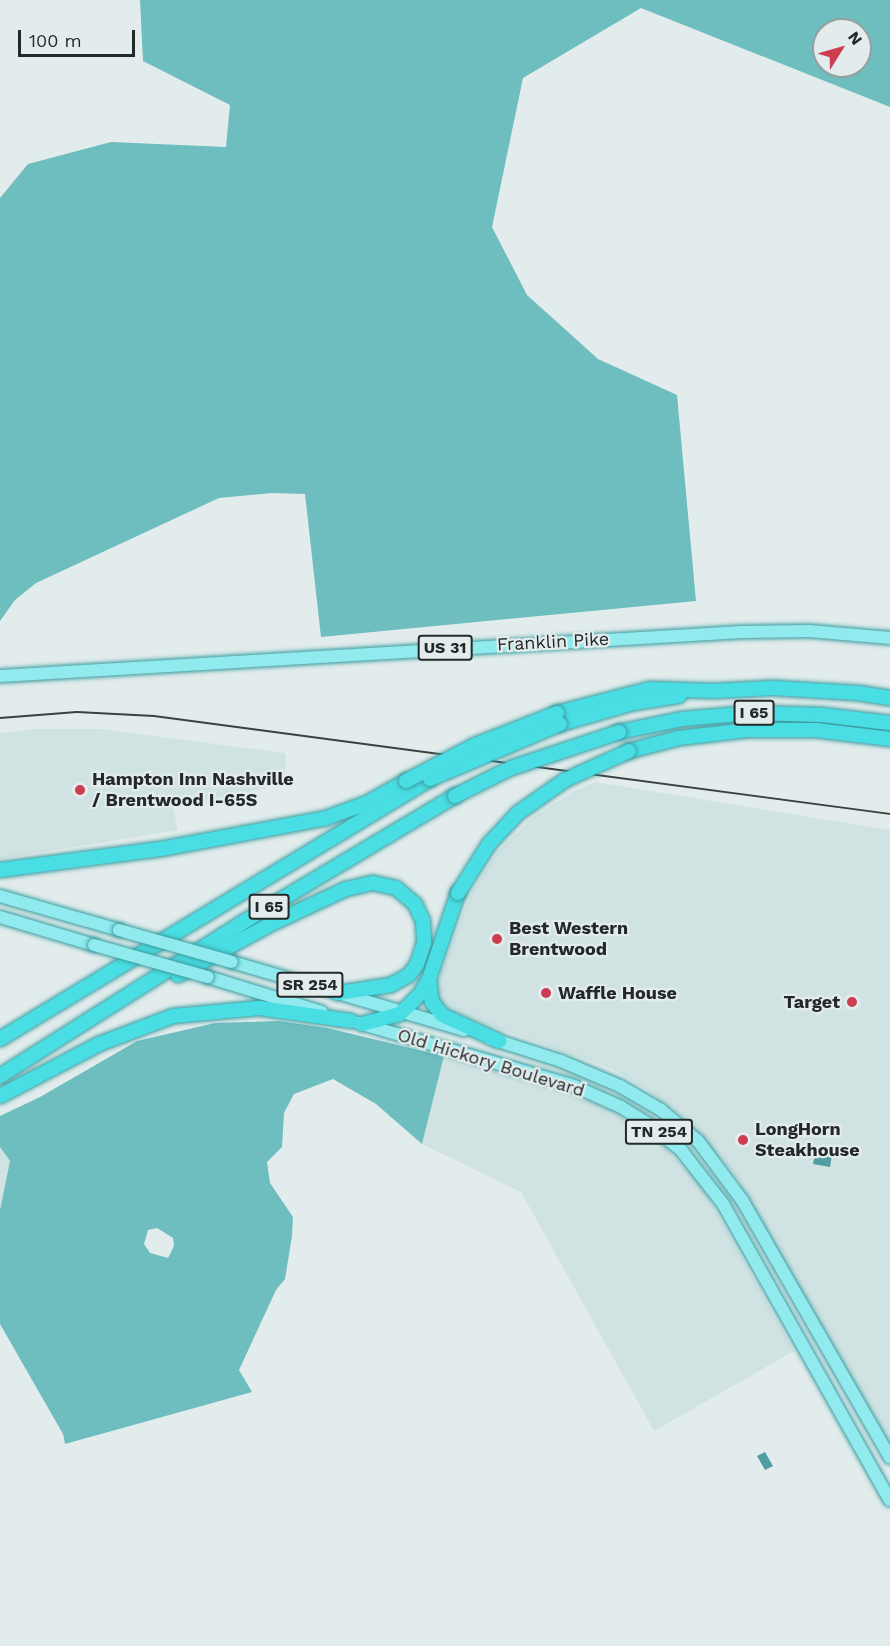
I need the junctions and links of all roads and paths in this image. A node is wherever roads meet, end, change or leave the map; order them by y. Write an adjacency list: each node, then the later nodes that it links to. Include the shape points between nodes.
1 (890, 638): 2 (main road, Franklin Pike / US 31, via 820,631 742,632)
2 (0, 676)
3 (890, 698): 4 (highway, I 65, via 773,688 714,691)
4 (559, 718): 7 (highway, bridge, via 475,745 367,803 326,818 166,848); 16 (highway, I 65, bridge, via 430,779)
5 (890, 723): 14 (highway, I 65, bridge, via 829,715 752,713 682,720 619,732 511,768 455,796 240,924)
6 (890, 739): 10 (highway, bridge, via 816,730 748,730 679,738 629,751 565,780 524,809 489,844 458,893)
7 (0, 870)
8 (0, 896): 11 (main road, Old Hickory Boulevard / SR 254, bridge)
9 (0, 917): 15 (main road, Old Hickory Boulevard / SR 254, bridge)
10 (429, 979): 13 (highway); 17 (highway, via 432,1002 442,1015)
11 (338, 993): 12 (main road, Old Hickory Boulevard / SR 254); 14 (highway, via 391,985 406,977 417,964 424,943 423,921 415,904 396,888 374,883 346,889 269,925)
12 (388, 1008): 13 (main road, Old Hickory Boulevard / TN 254)
13 (402, 1012): 15 (highway); 17 (main road, Old Hickory Boulevard / TN 254)
14 (86, 1023): 18 (highway, I 65)
15 (356, 1023): 19 (main road, Old Hickory Boulevard / SR 254); 20 (highway, via 259,1008 173,1016 99,1044)
16 (0, 1038)
17 (499, 1041): 21 (main road, Old Hickory Boulevard / TN 254, via 561,1060 620,1086 661,1110 698,1141 742,1200)
18 (0, 1076)
19 (574, 1086): 22 (main road, Old Hickory Boulevard / TN 254, via 648,1124 681,1150 704,1177)
20 (0, 1096)
21 (890, 1457)
22 (890, 1500)

